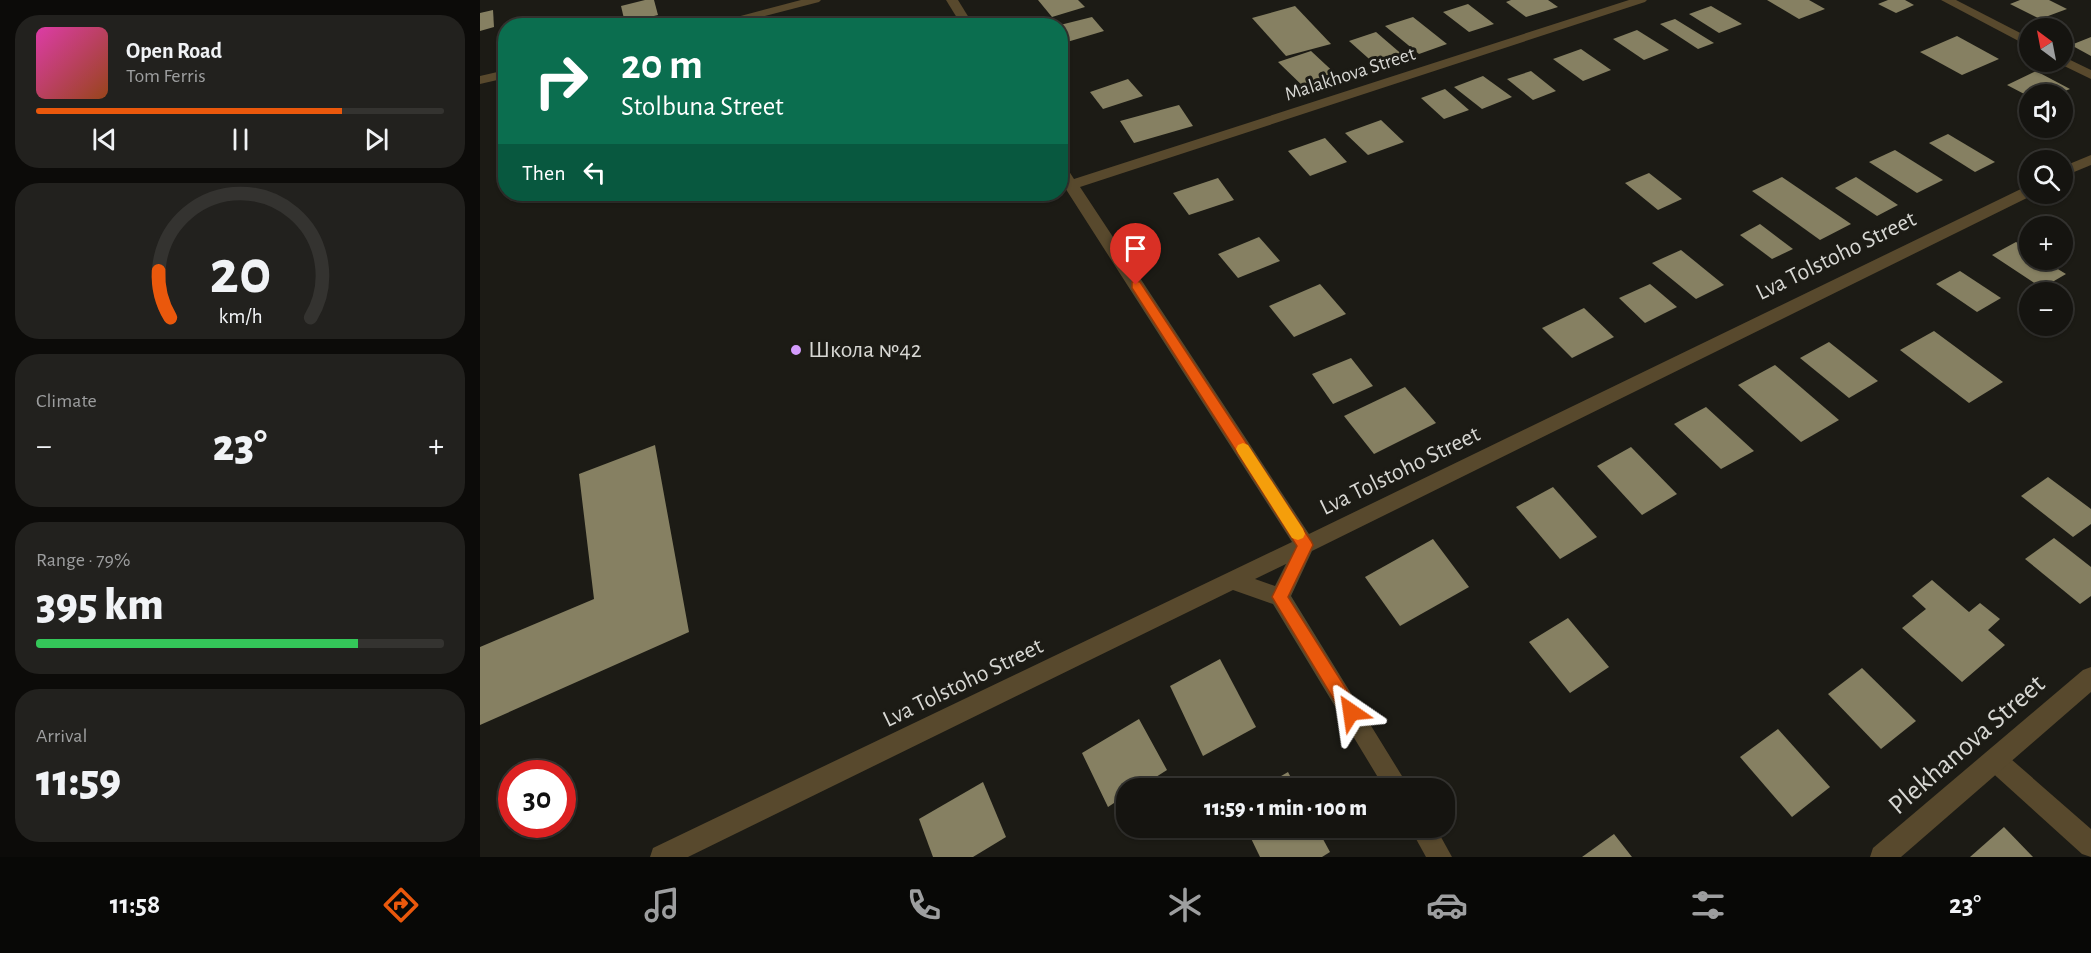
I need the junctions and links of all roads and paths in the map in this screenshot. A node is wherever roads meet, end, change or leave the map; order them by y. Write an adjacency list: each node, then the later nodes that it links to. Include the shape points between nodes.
1 (815, 0): 5 (street)
2 (952, 0): 6 (street)
3 (1641, 0): 15 (street, Malakhova Street)
4 (1947, 0): 7 (street)
5 (742, 18)
6 (963, 18)
7 (2019, 37)
8 (2073, 66): 9 (street)
9 (2091, 75)
10 (498, 76): 11 (street)
11 (480, 80)
12 (2091, 159): 13 (street)
13 (2073, 168)
14 (1068, 180): 15 (street)
15 (1071, 185): 17 (street)
16 (2019, 195): 17 (street, Lva Tolstoho Street)
17 (1305, 545): 18 (street, Lva Tolstoho Street); 19 (street)
18 (1233, 581): 19 (street); 25 (street, Lva Tolstoho Street)
19 (1280, 597): 22 (street)
20 (2091, 678): 21 (street, Plekhanova Street)
21 (1995, 760): 24 (street); 27 (street, Plekhanova Street)
22 (1391, 778)
23 (1428, 838): 26 (street)
24 (2091, 845)
25 (662, 857)
26 (1440, 857)
27 (1882, 857)

